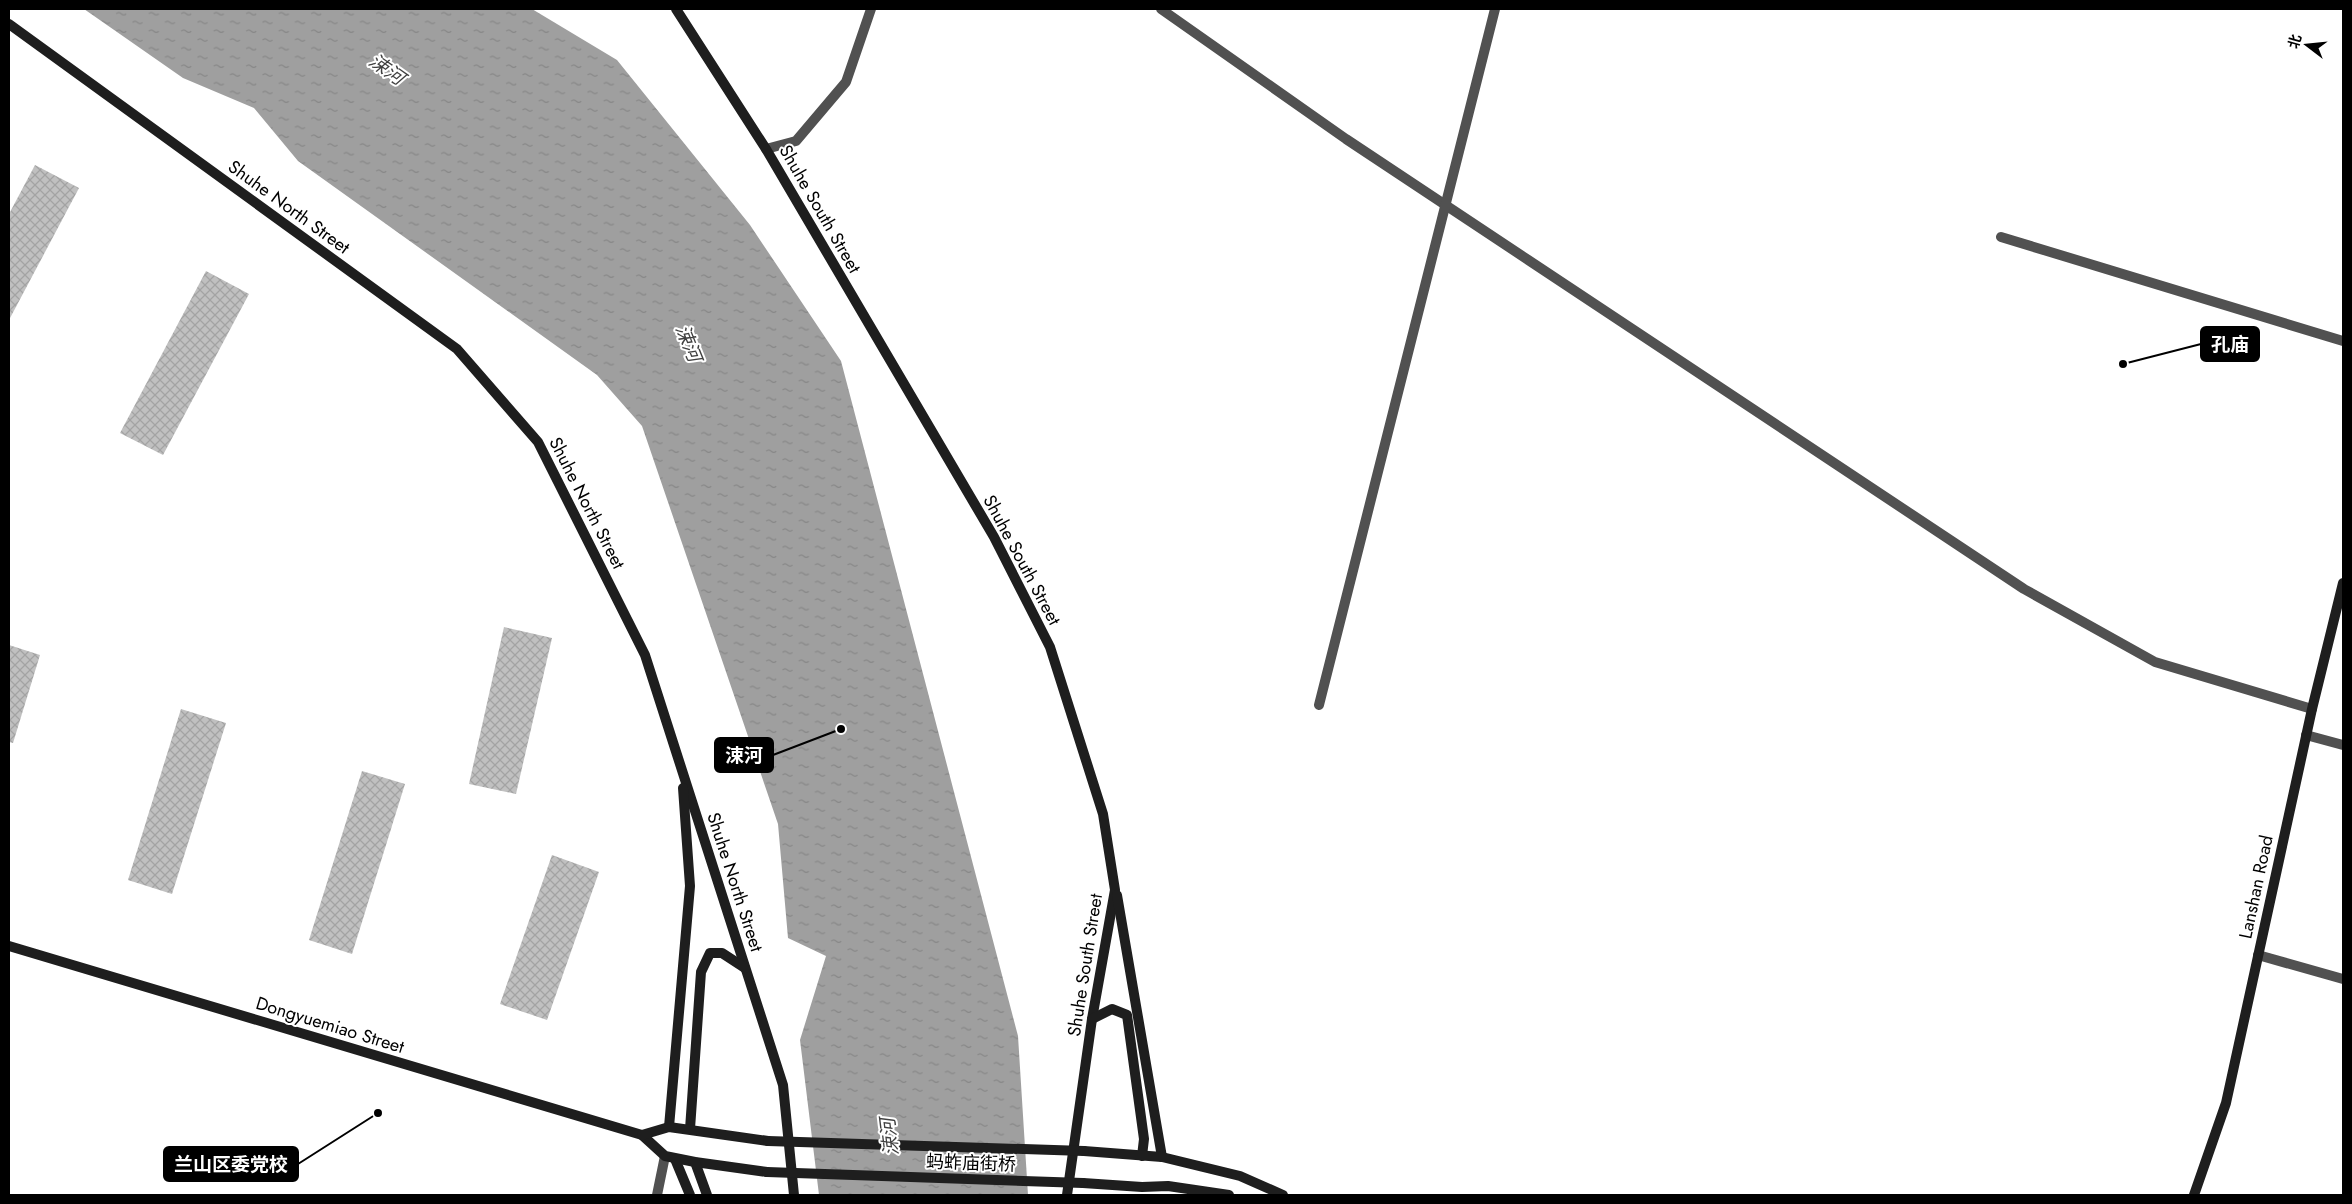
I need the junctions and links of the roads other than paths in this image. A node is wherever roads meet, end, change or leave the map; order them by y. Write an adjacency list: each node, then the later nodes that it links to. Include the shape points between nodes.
1 (676, 9): 6 (main road, Shuhe South Street)
2 (871, 9): 6 (street, via 846,82 796,141)
3 (1161, 9): 7 (street)
4 (1495, 9): 7 (street)
5 (10, 28): 15 (main road, Shuhe North Street, via 457,349 538,442 645,655)
6 (766, 149): 16 (main road, Shuhe South Street, via 994,536 1050,647)
7 (1445, 204): 11 (street); 12 (street, via 2024,589 2155,662)
8 (2001, 237): 9 (street)
9 (2343, 340)
10 (2343, 583): 12 (main road, Lanshan Road)
11 (1319, 705)
12 (2312, 709): 13 (main road, Lanshan Road)
13 (2306, 735): 14 (street); 18 (main road, Lanshan Road)
14 (2343, 744)
15 (682, 772): 19 (main road, Shuhe North Street); 22 (main road, via 690,886)
16 (1104, 814): 21 (main road, Shuhe South Street, via 1115,890); 27 (main road)
17 (9, 946): 24 (main road, Dongyuemiao Street)
18 (2258, 955): 20 (street); 40 (main road, Lanshan Road, via 2226,1103)
19 (745, 968): 23 (main road, via 722,953 710,953 701,972); 36 (main road, Shuhe North Street, via 783,1085)
20 (2343, 979)
21 (1092, 1019): 26 (main road, via 1112,1009 1127,1015 1144,1139); 37 (main road, Shuhe South Street)
22 (669, 1127): 23 (main road); 24 (main road)
23 (690, 1129): 26 (main road, bridge, via 768,1141 1084,1151)
24 (642, 1135): 25 (main road, Dongyuemiao Street)
25 (665, 1156): 28 (main road, Dongyuemiao Street); 33 (street)
26 (1142, 1156): 27 (main road)
27 (1162, 1158): 39 (main road, via 1240,1176)
28 (675, 1159): 29 (main road, Dongyuemiao Street); 34 (main road)
29 (695, 1162): 30 (main road, Dongyuemiao Street); 35 (main road)
30 (767, 1172): 31 (main road, 蚂蚱庙街桥, bridge, via 1083,1183)
31 (1142, 1191): 32 (main road)
32 (1165, 1191): 38 (main road)
33 (657, 1195)
34 (690, 1195)
35 (707, 1195)
36 (794, 1195)
37 (1067, 1195)
38 (1229, 1195)
39 (1283, 1195)
40 (2194, 1195)

